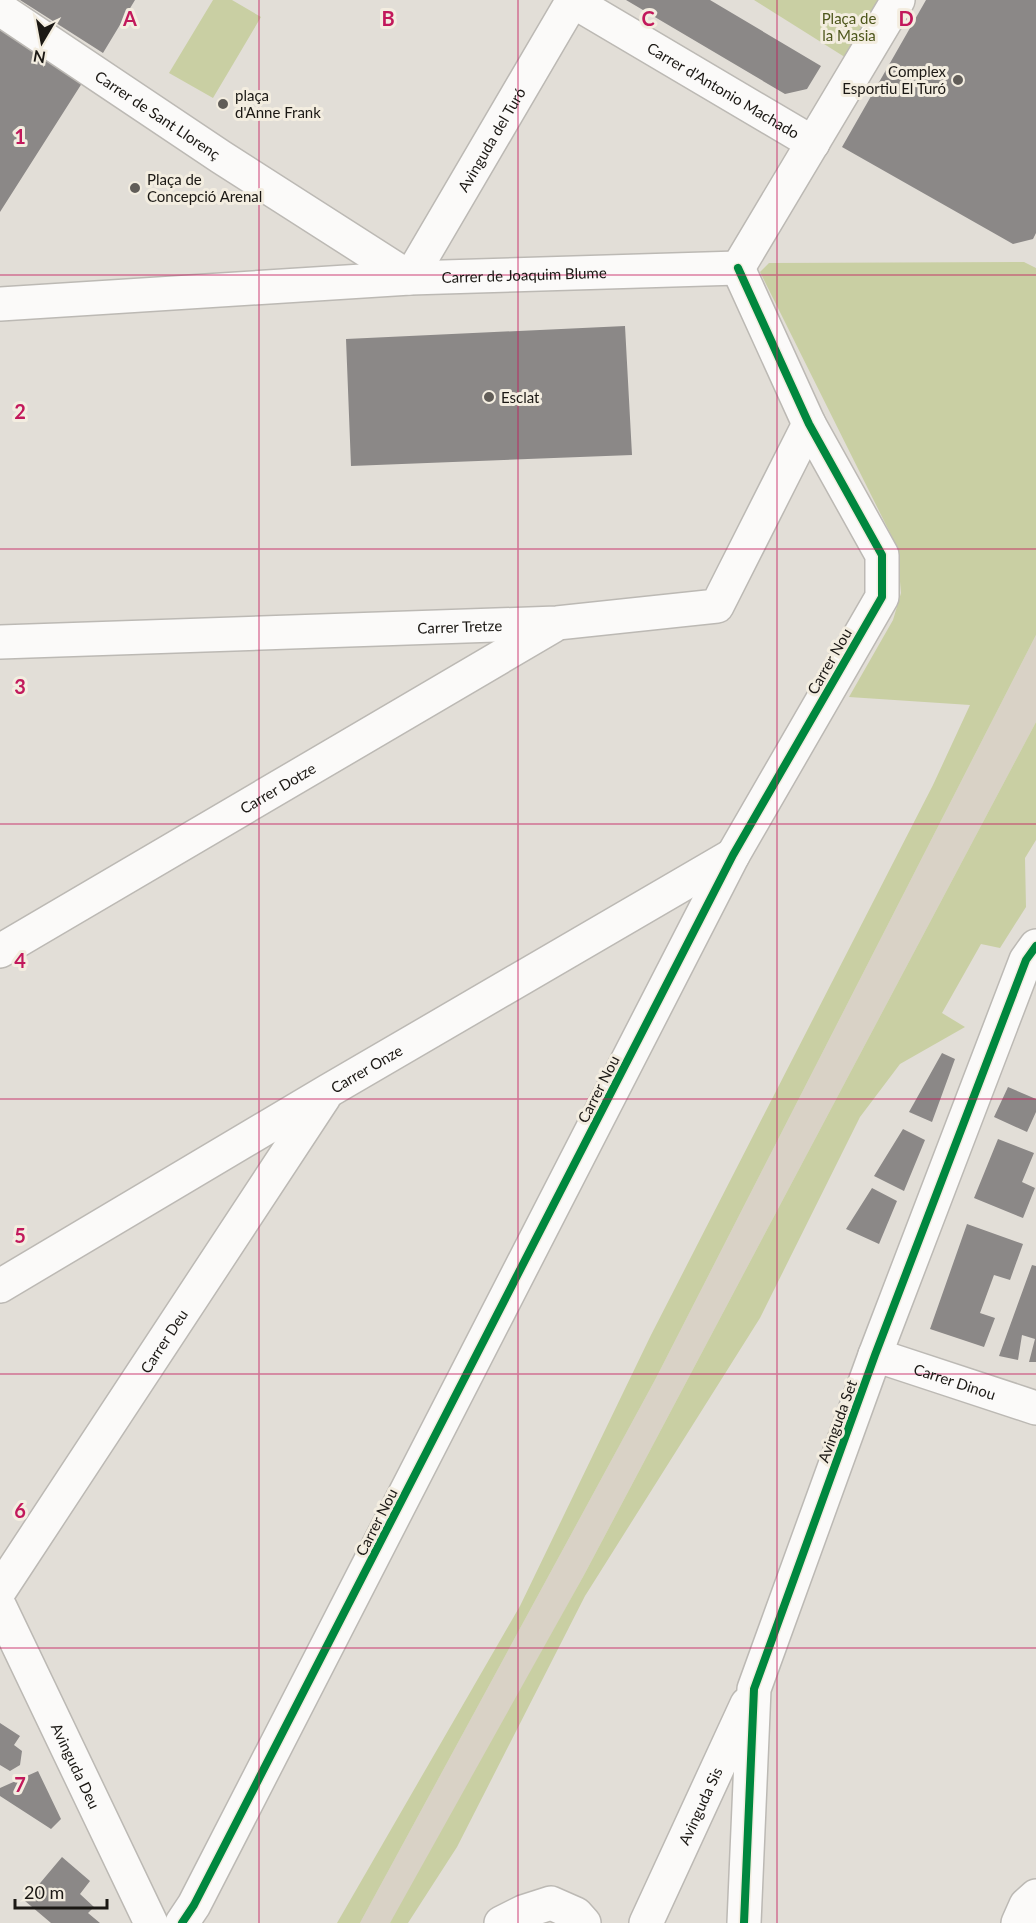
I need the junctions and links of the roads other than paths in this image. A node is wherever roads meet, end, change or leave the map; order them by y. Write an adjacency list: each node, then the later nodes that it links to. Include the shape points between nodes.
1 (572, 0): 4 (street, Carrer d'Antonio Machado); 6 (street, Avinguda del Turó)
2 (898, 0): 4 (street)
3 (0, 9): 6 (street, Carrer de Sant Llorenç)
4 (813, 143): 5 (street)
5 (738, 268): 6 (street, Carrer de Joaquim Blume); 8 (street, Carrer Nou)
6 (410, 278): 7 (street, Carrer de Joaquim Blume)
7 (0, 304)
8 (808, 424): 9 (street, Carrer Tretze, via 717,606); 11 (street, Carrer Nou, via 882,555 882,597)
9 (557, 623): 10 (street, Carrer Tretze); 13 (street, Carrer Dotze)
10 (0, 642)
11 (733, 855): 14 (street, Carrer Onze); 23 (street, Carrer Nou, via 200,1895)
12 (1036, 946): 16 (street, Avinguda Set, via 1026,960)
13 (0, 951)
14 (328, 1091): 15 (street, Carrer Onze); 18 (street, Carrer Deu)
15 (0, 1286)
16 (875, 1355): 17 (street, Carrer Dinou); 20 (street, Avinguda Set)
17 (1036, 1408)
18 (0, 1590)
19 (0, 1607): 22 (street, Avinguda Deu)
20 (754, 1689): 26 (street, Avinguda Sis); 27 (street, Avinguda Set)
21 (1036, 1896): 28 (street, via 1026,1905)
22 (151, 1923)
23 (182, 1923)
24 (501, 1923): 25 (street, via 551,1903 576,1914)
25 (584, 1923)
26 (646, 1923)
27 (744, 1923)
28 (1018, 1923)

